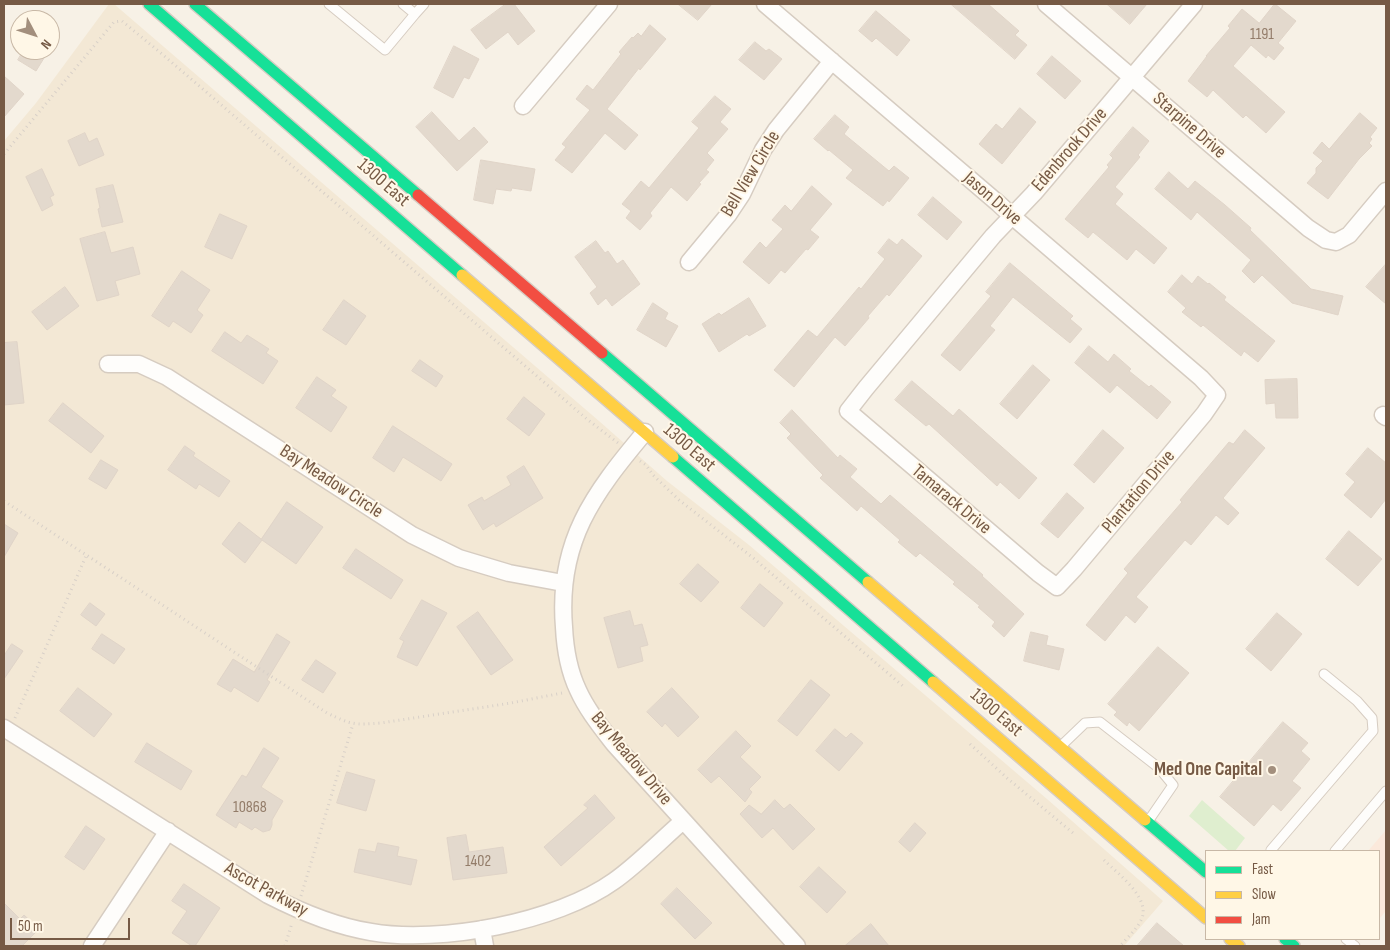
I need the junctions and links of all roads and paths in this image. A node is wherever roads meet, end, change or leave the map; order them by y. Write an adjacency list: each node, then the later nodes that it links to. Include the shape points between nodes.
1 (149, 4): 21 (main road, 1300 East)
2 (195, 4): 25 (main road, 1300 East)
3 (329, 4): 10 (lane, via 384,50)
4 (403, 4): 10 (lane)
5 (424, 4): 10 (lane)
6 (609, 4): 13 (street)
7 (765, 4): 11 (street, Jason Drive)
8 (1046, 4): 12 (street, Starpine Drive)
9 (1194, 4): 12 (street, Edenbrook Drive)
10 (415, 14)
11 (832, 61): 16 (street, Jason Drive); 17 (street, Bell View Circle, via 776,130 733,208)
12 (1132, 78): 15 (street, Starpine Drive, via 1326,240 1336,242 1349,235); 16 (street, Edenbrook Drive)
13 (523, 106)
14 (4, 154): 22 (path, via 114,22 122,21 588,420)
15 (1386, 192)
16 (1012, 216): 19 (street, Jason Drive); 20 (street, Edenbrook Drive)
17 (689, 262)
18 (108, 364): 27 (street, Bay Meadow Circle, via 139,364 167,376 412,535 459,558 509,573)
19 (1217, 395): 28 (street, Plantation Drive)
20 (848, 411): 28 (street, Tamarack Drive)
21 (651, 429): 22 (street, Bay Meadow Drive); 46 (main road, 1300 East)
22 (629, 451): 27 (street, Bay Meadow Drive, via 596,495 581,523); 31 (path, via 679,500 752,557)
23 (712, 463): 25 (main road, via 748,492)
24 (4, 501): 26 (path)
25 (788, 514): 35 (main road, 1300 East)
26 (86, 556): 32 (path, via 327,713); 33 (path)
27 (563, 583): 30 (street, Bay Meadow Drive, via 564,639)
28 (1056, 587)
29 (1324, 674): 41 (lane, via 1372,718 1373,731)
30 (578, 690): 32 (path, via 381,723); 37 (street, Bay Meadow Drive, via 614,744)
31 (908, 690)
32 (353, 724): 45 (path)
33 (7, 729): 39 (street, Ascot Parkway)
34 (966, 740): 40 (path)
35 (1060, 748): 38 (main road, 1300 East); 38 (lane, via 1085,723 1100,722 1159,768 1173,785)
36 (1386, 791): 42 (lane)
37 (683, 821): 47 (street, Ascot Parkway, via 614,881 574,904 529,920); 51 (street, Bay Meadow Drive)
38 (1148, 822): 44 (main road, 1300 East)
39 (168, 831): 45 (street, Ascot Parkway); 48 (street)
40 (1077, 836)
41 (1271, 850)
42 (1336, 850)
43 (1100, 856): 52 (path, via 1131,886 1144,912)
44 (1205, 871)
45 (296, 910): 47 (street, Ascot Parkway, via 334,924 372,932 410,935); 49 (path)
46 (1205, 917)
47 (482, 928): 50 (street)
48 (92, 946)
49 (285, 946)
50 (485, 946)
51 (797, 946)
52 (1120, 946)

